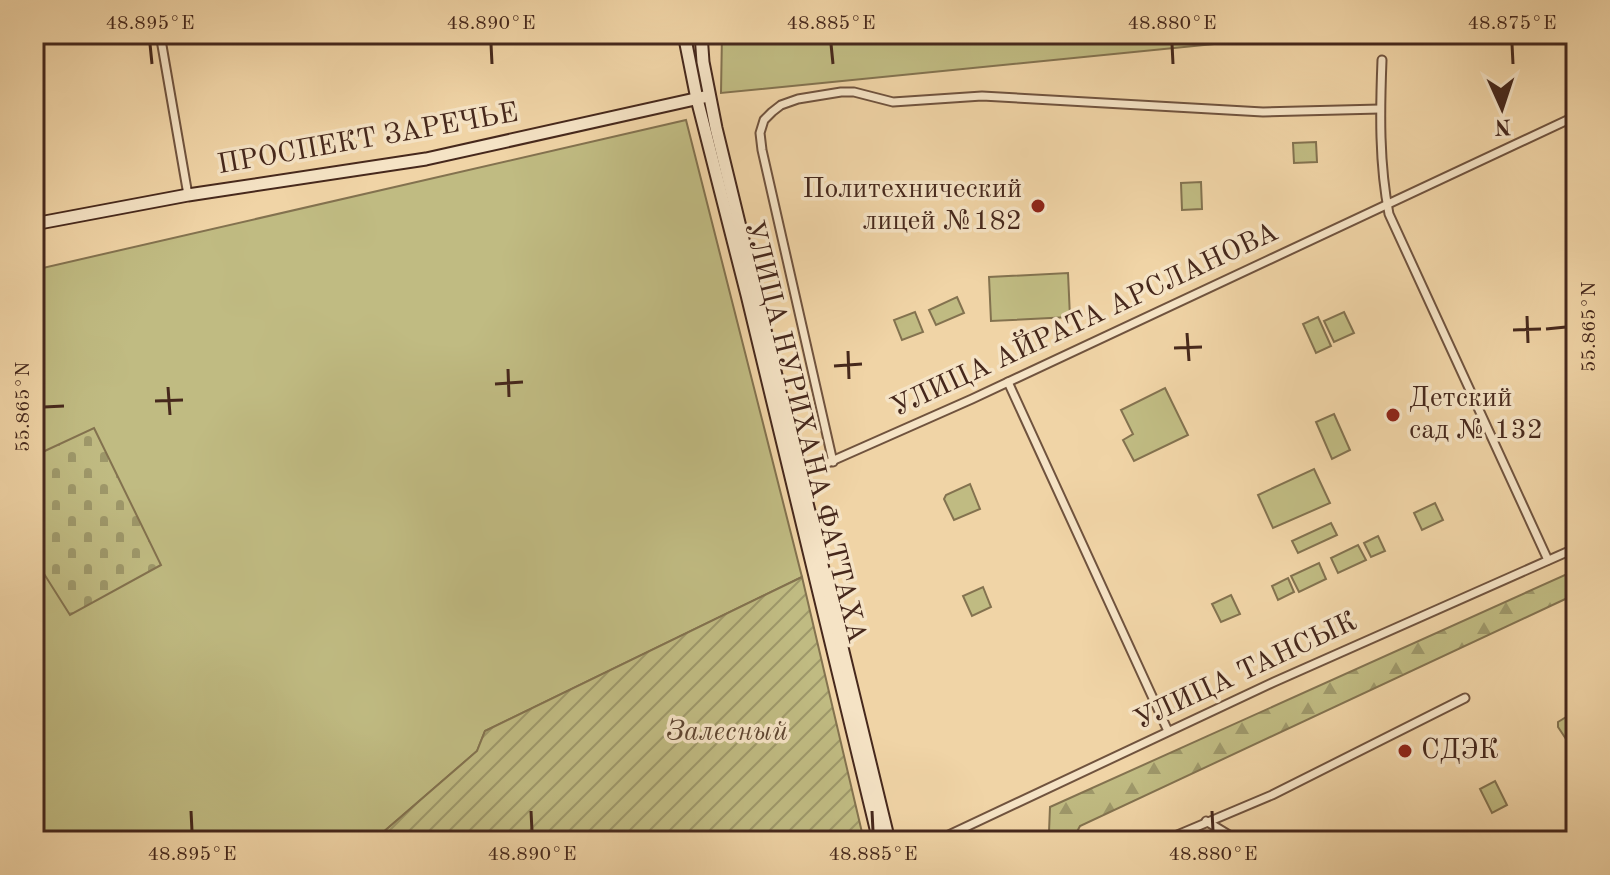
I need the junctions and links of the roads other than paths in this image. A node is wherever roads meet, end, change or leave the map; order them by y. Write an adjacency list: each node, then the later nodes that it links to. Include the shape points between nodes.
1 (160, 34): 8 (street)
2 (684, 34): 5 (street, УЛИЦА НУРИХАНА ФАТТАХА)
3 (701, 34): 5 (street, УЛИЦА НУРИХАНА ФАТТАХА)
4 (1382, 60): 6 (street)
5 (703, 98): 8 (street, ПРОСПЕКТ ЗАРЕЧЬЕ, via 426,159); 13 (street, УЛИЦА НУРИХАНА ФАТТАХА)
6 (1380, 109): 9 (street); 12 (street, via 1263,112 982,96 893,102 854,92 781,105 764,120 762,150)
7 (1576, 116): 9 (street, УЛИЦА АЙРАТА АРСЛАНОВА)
8 (188, 195): 10 (street, ПРОСПЕКТ ЗАРЕЧЬЕ)
9 (1387, 204): 11 (street, УЛИЦА АЙРАТА АРСЛАНОВА); 15 (street)
10 (34, 224)
11 (1008, 382): 12 (street, УЛИЦА АЙРАТА АРСЛАНОВА); 17 (street)
12 (833, 462): 13 (street, УЛИЦА АЙРАТА АРСЛАНОВА)
13 (796, 477): 19 (street, УЛИЦА НУРИХАНА ФАТТАХА); 20 (street, УЛИЦА НУРИХАНА ФАТТАХА)
14 (1576, 548): 15 (street, УЛИЦА ТАНСЫК)
15 (1548, 560): 17 (street, УЛИЦА ТАНСЫК)
16 (1465, 698): 18 (street, via 1272,795)
17 (1168, 731): 21 (street, УЛИЦА ТАНСЫК)
18 (1206, 821): 22 (street); 23 (street)
19 (879, 841)
20 (889, 841)
21 (936, 841)
22 (1163, 841)
23 (1239, 841)

